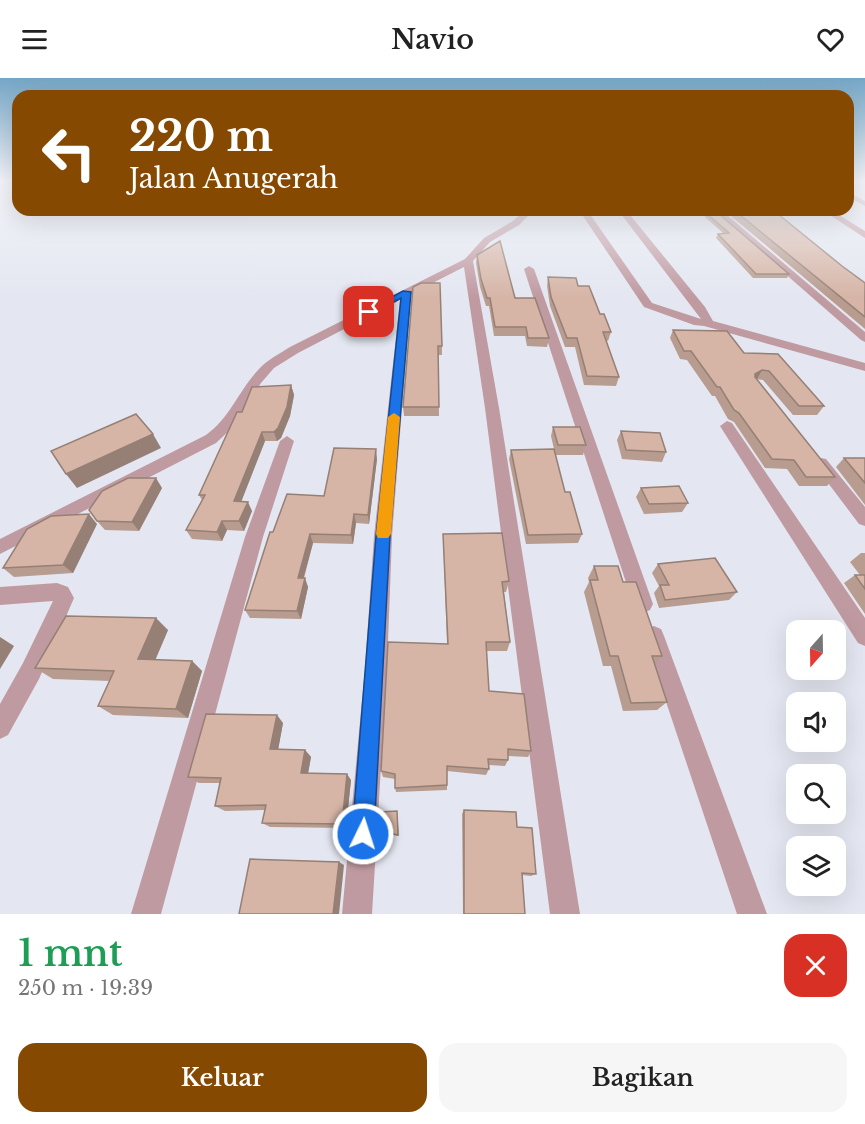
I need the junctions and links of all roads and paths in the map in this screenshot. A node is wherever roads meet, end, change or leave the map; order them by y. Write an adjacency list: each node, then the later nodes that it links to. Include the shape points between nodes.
1 (520, 219): 7 (street, via 487,240)
2 (590, 219): 10 (street, via 648,305)
3 (629, 219): 10 (street, via 701,309)
4 (726, 219): 11 (street)
5 (840, 219): 6 (street)
6 (865, 235)
7 (468, 261): 9 (street); 23 (street)
8 (528, 270): 24 (street)
9 (406, 292): 17 (street, via 272,364 261,373 228,426 211,439); 22 (street, via 383,536)
10 (707, 323): 12 (street)
11 (865, 338)
12 (865, 366)
13 (727, 426): 19 (street)
14 (287, 441): 21 (street, via 254,537)
15 (808, 448): 16 (street)
16 (865, 519)
17 (0, 547)
18 (0, 596): 20 (street, via 57,592 64,598)
19 (865, 636)
20 (0, 728)
21 (146, 914)
22 (357, 914)
23 (565, 914)
24 (752, 914)

